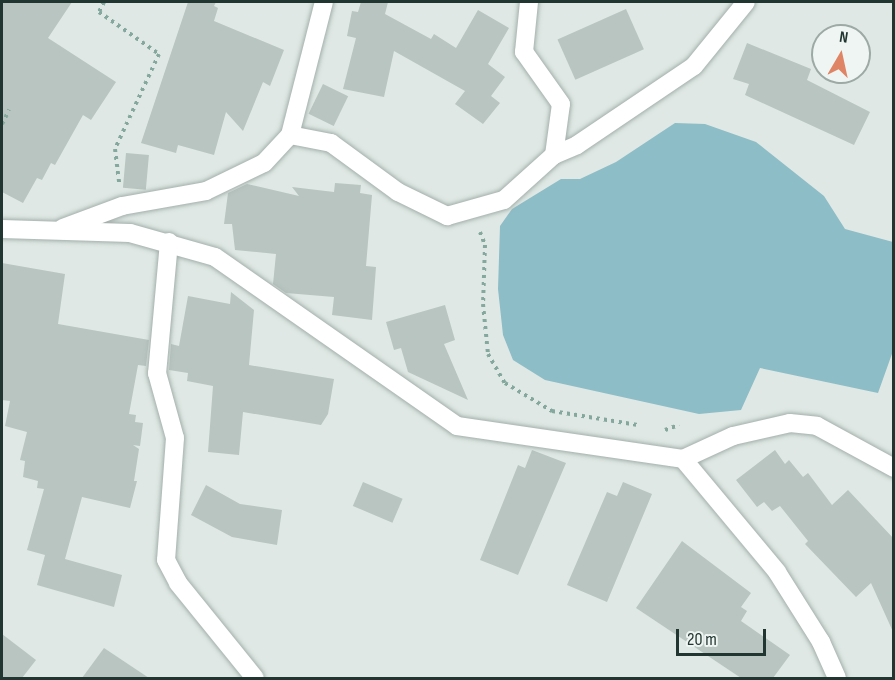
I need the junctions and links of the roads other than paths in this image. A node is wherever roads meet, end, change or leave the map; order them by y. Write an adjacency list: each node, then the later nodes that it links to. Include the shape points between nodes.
1 (324, 2): 4 (street)
2 (529, 2): 5 (street, via 524,52 561,104)
3 (746, 2): 5 (street, via 694,66 577,146)
4 (291, 135): 5 (street, via 331,143 398,192 447,216 504,200); 7 (street, via 264,164 206,191 122,206)
5 (554, 155)
6 (2, 229): 7 (street)
7 (53, 231): 8 (street, via 130,233)
8 (169, 242): 9 (street, via 215,257 457,426); 11 (street, via 158,374 175,438 166,560 178,583)
9 (683, 459): 10 (street, via 733,436 790,423 817,426); 12 (street, via 777,572 821,642)
10 (894, 468)
11 (255, 678)
12 (837, 678)

